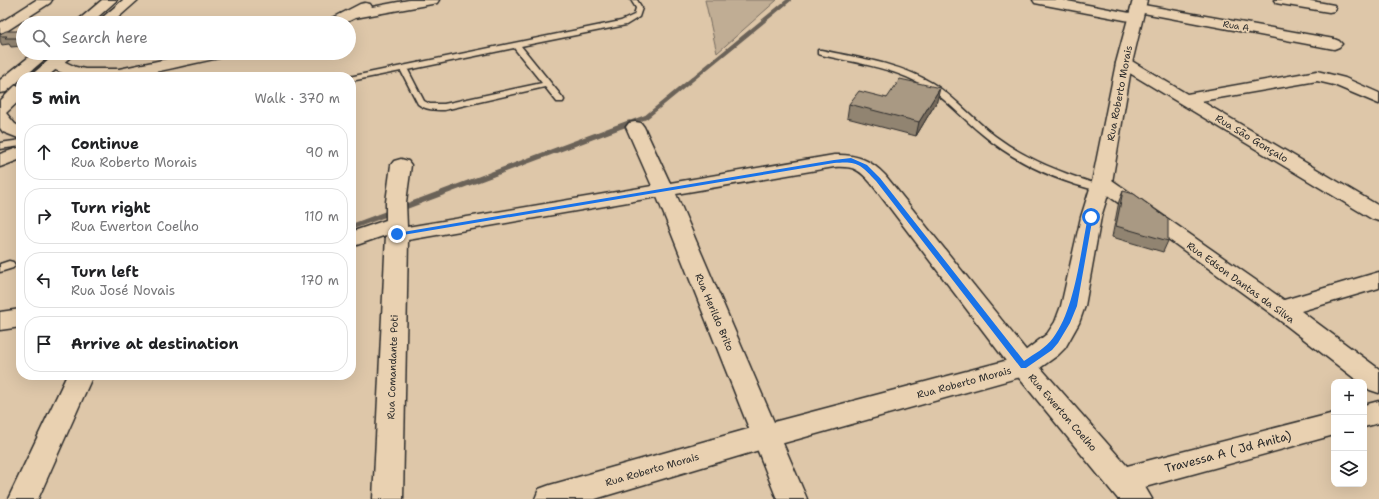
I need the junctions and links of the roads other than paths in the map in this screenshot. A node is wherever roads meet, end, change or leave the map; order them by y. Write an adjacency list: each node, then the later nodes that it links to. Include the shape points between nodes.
1 (45, 0): 12 (street)
2 (110, 0): 13 (street)
3 (131, 0): 14 (street)
4 (376, 0): 11 (street)
5 (432, 0): 11 (street)
6 (634, 0): 19 (lane, via 640,11 633,19 612,26)
7 (1040, 0): 10 (street, Rua A)
8 (1281, 0): 9 (street)
9 (1329, 8)
10 (1138, 9): 18 (street, Rua A); 25 (street, Rua Roberto Morais)
11 (353, 14): 15 (street)
12 (20, 16)
13 (91, 16)
14 (112, 16)
15 (349, 16)
16 (16, 19): 17 (street)
17 (0, 29)
18 (1334, 44)
19 (516, 45): 26 (lane); 35 (lane)
20 (821, 52): 49 (lane, via 894,69 928,85 992,138 1036,165)
21 (48, 60): 28 (street)
22 (52, 60): 29 (street)
23 (58, 60): 30 (street, via 65,69)
24 (187, 60): 27 (street)
25 (1124, 63): 38 (street, Rua São Gonçalo); 49 (street, Rua Roberto Morais)
26 (403, 68): 33 (lane); 35 (lane, via 421,102 432,107 444,107)
27 (136, 71): 31 (street); 32 (street)
28 (28, 72)
29 (41, 72)
30 (73, 72)
31 (126, 72)
32 (130, 72)
33 (356, 78)
34 (16, 79): 36 (street)
35 (548, 84): 39 (lane)
36 (0, 88)
37 (16, 96): 41 (street)
38 (1186, 99): 40 (street, via 1317,76 1339,81); 51 (street, Rua São Gonçalo)
39 (560, 100)
40 (1379, 100)
41 (0, 110)
42 (0, 117): 44 (street, via 9,128)
43 (635, 127): 50 (street, Rua Herildo Brito)
44 (16, 132)
45 (0, 146): 46 (lane)
46 (15, 152): 47 (street)
47 (0, 161)
48 (401, 165): 52 (street, Rua Comandante Poti, via 396,202)
49 (1101, 185): 55 (street, Rua Edson Dantas da Silva); 58 (street, Rua Roberto Morais, via 1091,217 1073,306 1067,323 1056,341)
50 (664, 190): 52 (street); 58 (street, Rua Ewerton Coelho, via 834,161 851,160 865,166 878,179); 64 (street, Rua Herildo Brito)
51 (1379, 215)
52 (396, 229): 53 (street); 67 (street, Rua Comandante Poti)
53 (356, 239)
54 (1379, 280): 55 (street)
55 (1281, 309): 60 (street, Rua Edson Dantas da Silva)
56 (16, 319): 57 (street)
57 (0, 321)
58 (1024, 366): 64 (street, Rua Roberto Morais); 65 (street, Rua Ewerton Coelho)
59 (78, 380): 66 (street)
60 (1379, 383)
61 (1379, 412): 62 (street)
62 (1367, 415)
63 (1331, 425): 65 (street, Travessa A ( Jd Anita))
64 (766, 436): 68 (street, Rua Roberto Morais); 69 (street, Rua Herildo Brito)
65 (1129, 490)
66 (23, 499)
67 (388, 499)
68 (550, 499)
69 (792, 499)

